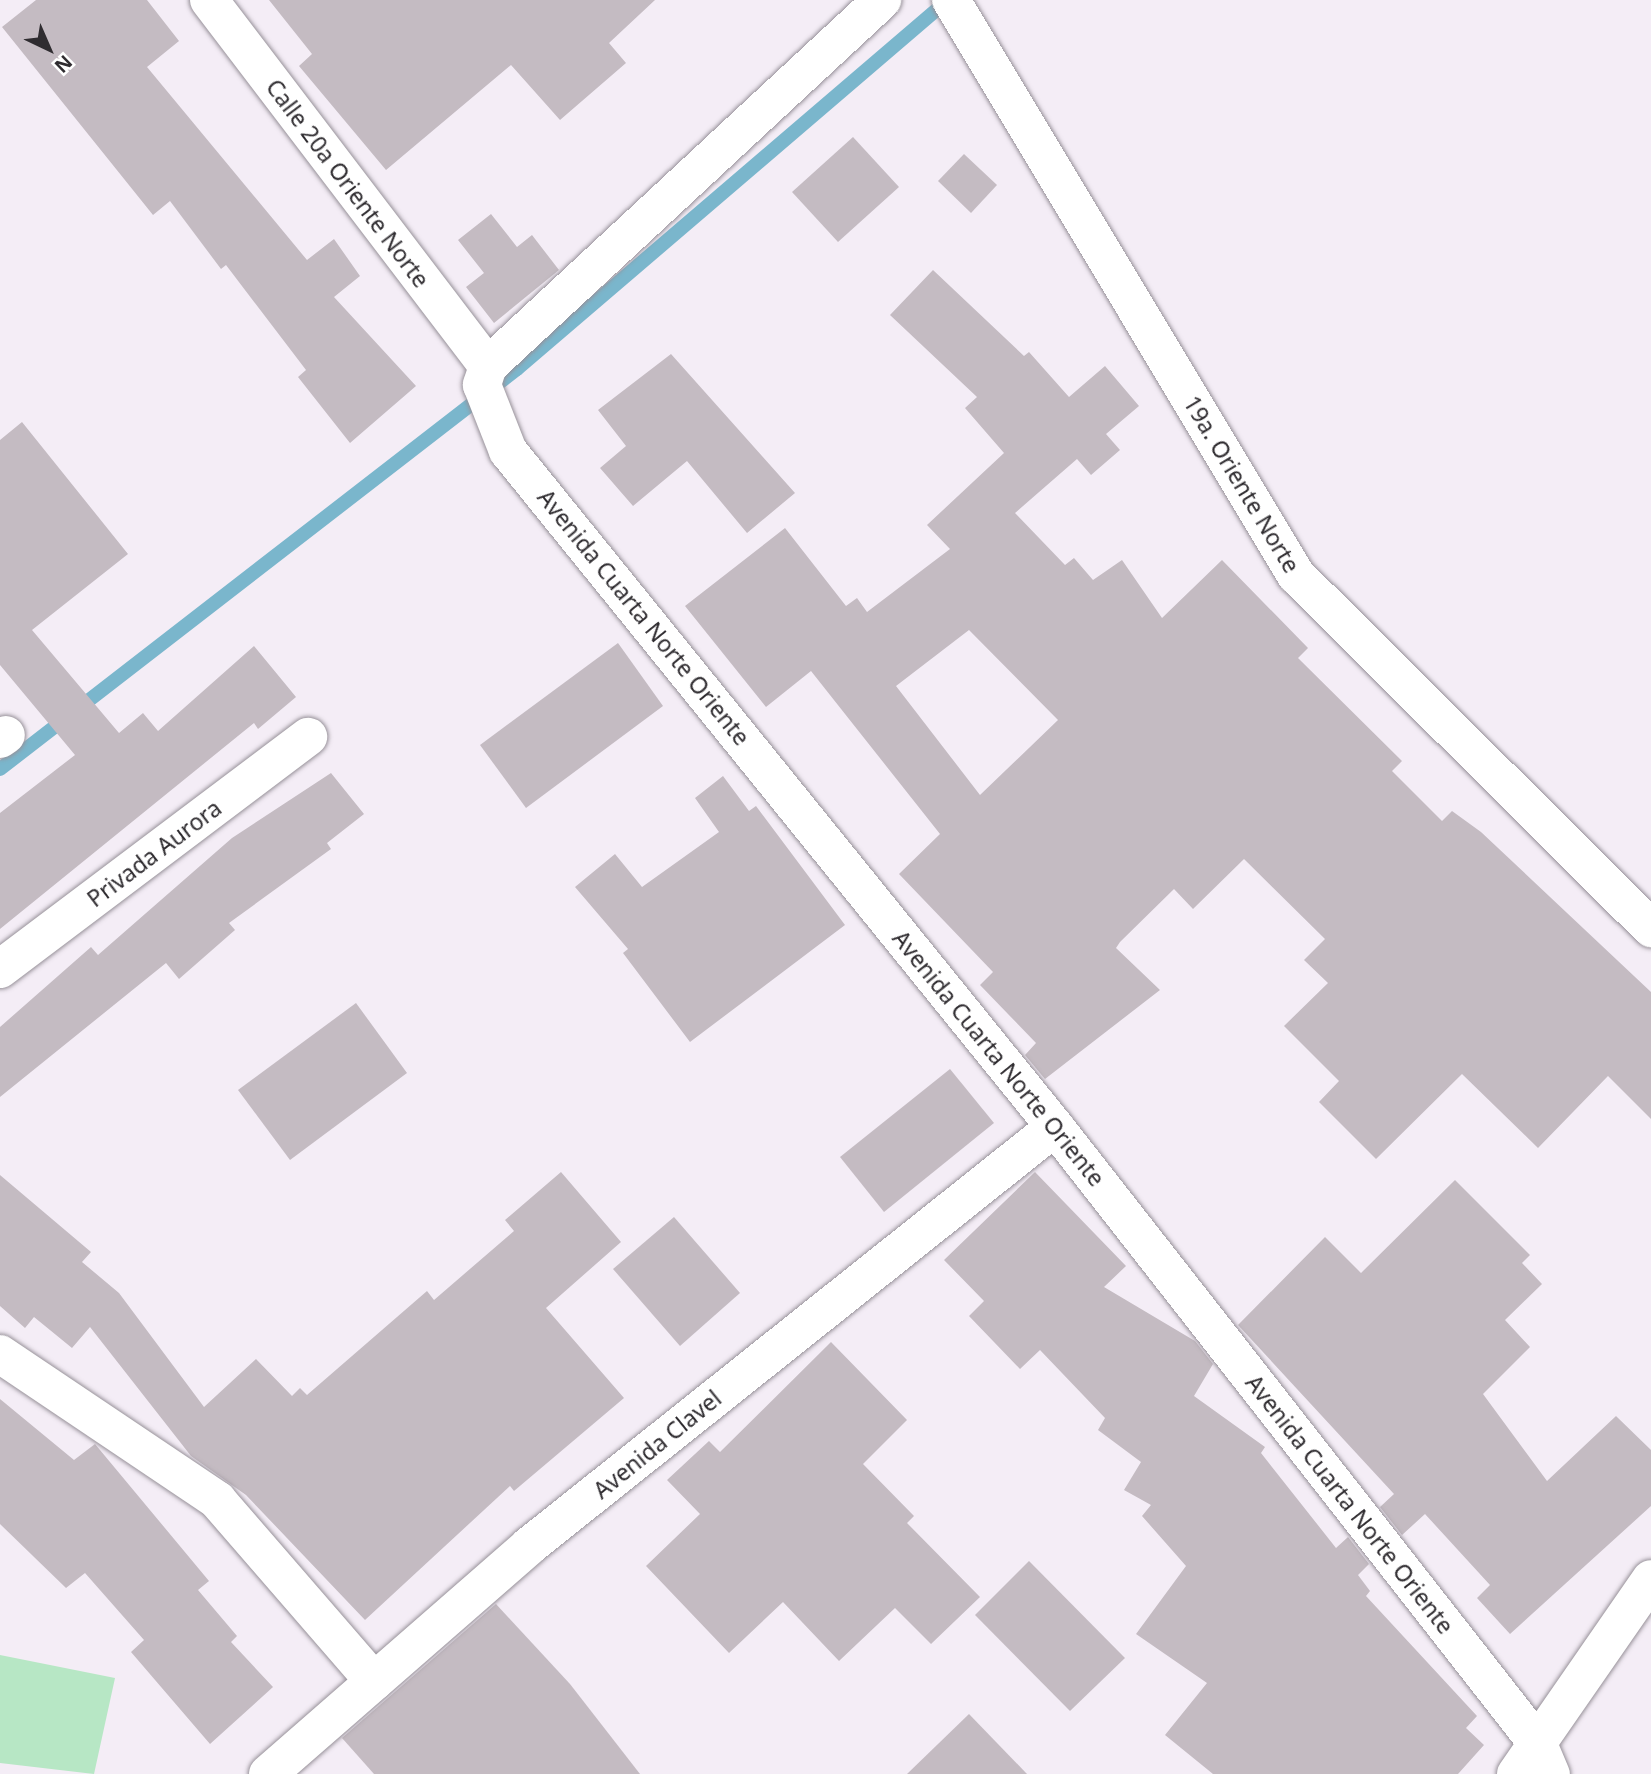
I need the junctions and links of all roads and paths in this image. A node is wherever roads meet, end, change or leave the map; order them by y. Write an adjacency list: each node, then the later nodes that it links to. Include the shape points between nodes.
1 (209, 0): 4 (street, Calle 20a Oriente Norte)
2 (882, 0): 4 (street)
3 (951, 0): 6 (street, 19a. Oriente Norte, via 1296,575)
4 (485, 375): 8 (street, Avenida Cuarta Norte Oriente, via 508,451)
5 (308, 737): 7 (street, Privada Aurora)
6 (1651, 928)
7 (0, 969)
8 (1055, 1127): 11 (street, Avenida Clavel, via 529,1546); 12 (street, Avenida Cuarta Norte Oriente)
9 (0, 1354): 11 (street, via 216,1500)
10 (1651, 1579): 12 (street)
11 (374, 1681): 13 (street, Avenida Clavel)
12 (1545, 1759): 14 (street)
13 (268, 1774)
14 (1516, 1774)

